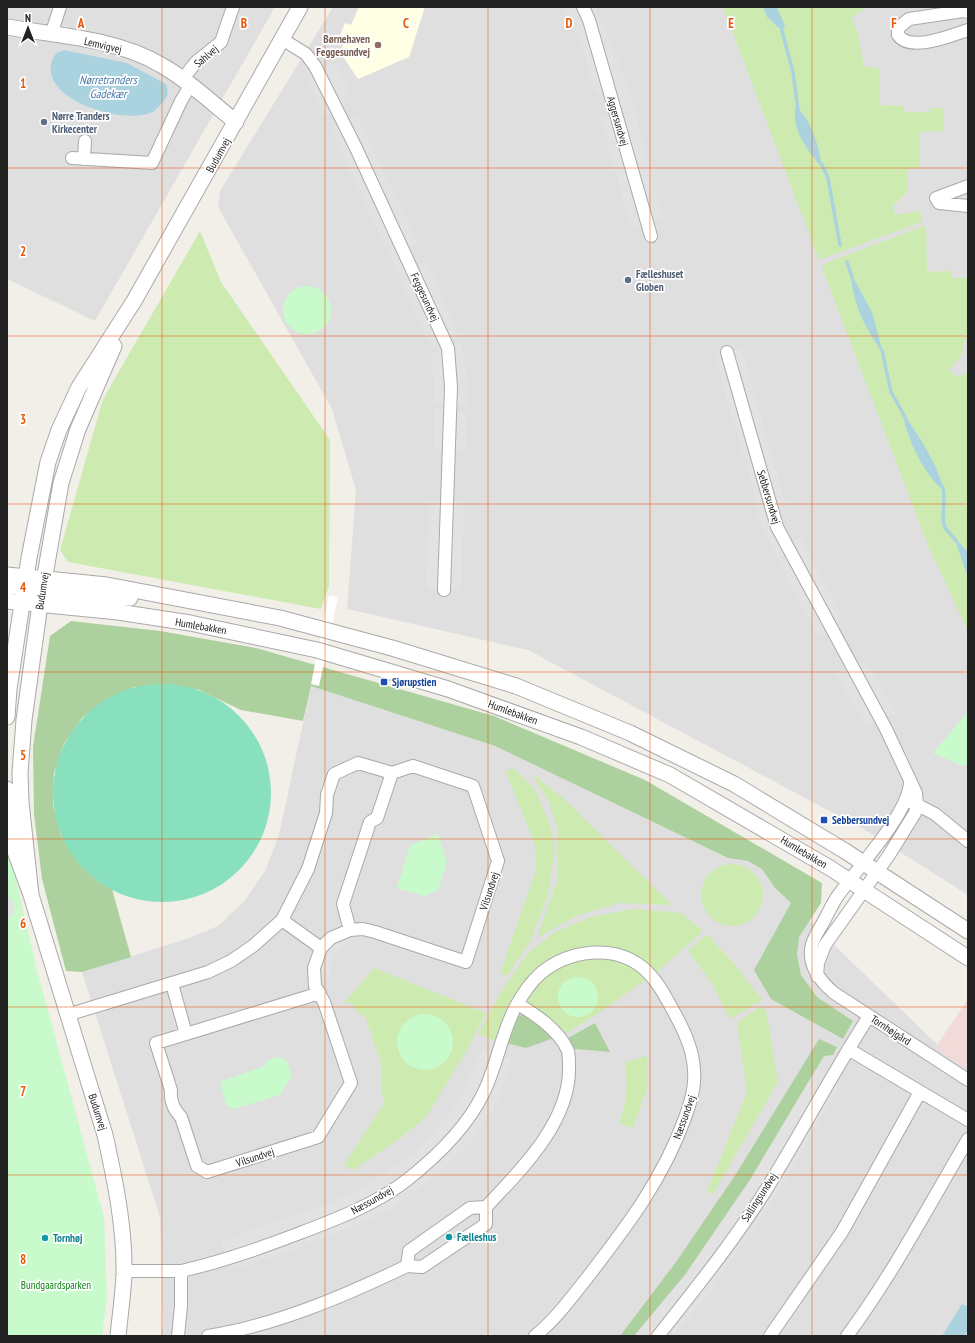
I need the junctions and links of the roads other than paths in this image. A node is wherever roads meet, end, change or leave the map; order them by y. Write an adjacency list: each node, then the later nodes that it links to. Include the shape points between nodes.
1 (60, 7): 8 (street)
2 (233, 7): 10 (street, Sahlvej, via 221,42 196,62)
3 (300, 7): 9 (street, Budumvej)
4 (583, 7): 15 (street, Aggersundvej)
5 (968, 12): 7 (street, via 909,19 898,28 898,35 906,42 929,43)
6 (7, 27): 8 (street, Lemvigvej)
7 (968, 30)
8 (51, 35): 10 (street, Lemvigvej, via 110,44 161,65)
9 (282, 39): 11 (street, Budumvej); 21 (street, Feggesundvej, via 306,54 315,66 356,148 448,348 451,387)
10 (186, 83): 11 (street, Lemvigvej); 12 (street, via 181,101 152,163 78,158)
11 (236, 122): 16 (street, Budumvej)
12 (85, 140)
13 (968, 186): 14 (street, via 936,198 939,203)
14 (968, 206)
15 (651, 236)
16 (134, 301): 19 (street, Budumvej, via 79,387 59,430 48,462); 22 (street, Budumvej, via 78,429 61,483)
17 (727, 352): 28 (street, Sebbersundvej, via 777,527 886,729 910,782)
18 (7, 575): 19 (street, Humlebakken)
19 (25, 582): 20 (street); 22 (street, Humlebakken); 24 (street, Budumvej)
20 (7, 587)
21 (444, 590)
22 (42, 591): 24 (street, Humlebakken); 30 (street, Humlebakken, via 204,603 280,618 516,686 630,733 734,784); 32 (street, Humlebakken, via 118,612 262,637 317,650 448,688 581,737 670,775); 34 (street, Budumvej, via 24,720 20,773)
23 (7, 601): 24 (street, Humlebakken)
24 (22, 602): 25 (street, Budumvej)
25 (7, 717)
26 (392, 773): 35 (street, via 358,763 334,774 327,795 326,814 308,869); 36 (street, via 377,818 370,822 343,904); 36 (street, Vilsundvej, via 413,766 473,786 498,861 466,962 375,932 363,929)
27 (7, 789): 34 (street, Budumvej, via 13,846)
28 (912, 802): 29 (street, via 935,814); 30 (street, Sebbersundvej); 31 (street, Sebbersundvej, via 915,813)
29 (968, 841)
30 (864, 863): 31 (street, Humlebakken); 32 (street, Tornhøjgård)
31 (877, 872): 33 (street); 37 (street, Humlebakken)
32 (850, 881): 33 (street, Humlebakken); 40 (street, Tornhøjgård, via 812,943 810,950)
33 (864, 890): 39 (street, Humlebakken); 40 (street, via 825,945 818,963)
34 (31, 895): 44 (street, Budumvej)
35 (282, 920): 38 (street); 41 (street, via 253,946 231,961)
36 (350, 930): 38 (street, Vilsundvej, via 331,938)
37 (968, 932)
38 (321, 948): 42 (street, Vilsundvej, via 314,968 315,986)
39 (968, 958)
40 (817, 976): 45 (street, Tornhøjgård, via 834,993)
41 (172, 984): 44 (street); 46 (street)
42 (320, 993): 46 (street, Vilsundvej); 46 (street, Vilsundvej, via 351,1083 318,1137 207,1172 197,1166 181,1117 175,1112 156,1043)
43 (518, 1004): 52 (street, via 546,1024 561,1039 568,1052 569,1075 563,1106 550,1127 520,1171); 55 (street, Næssundvej, via 510,1018 480,1100 454,1136 406,1181 358,1209 326,1223 261,1248); 59 (street, Næssundvej, via 541,973 571,956 598,952 622,955 641,966 654,978 688,1039 693,1052 694,1070 693,1095 680,1131 648,1194 627,1227 569,1302)
44 (67, 1015): 54 (street, Budumvej, via 105,1135 120,1213)
45 (869, 1016): 47 (street, Sallingsundvej); 48 (street, Tornhøjgård)
46 (186, 1034)
47 (848, 1049): 49 (street); 60 (street, Sallingsundvej, via 768,1186 700,1284)
48 (968, 1080)
49 (920, 1092): 50 (street); 61 (street, via 842,1232)
50 (968, 1120)
51 (968, 1139): 62 (street, via 868,1309)
52 (486, 1207): 53 (street, via 470,1208 409,1251); 53 (street, via 486,1224 422,1267)
53 (407, 1266): 58 (street, via 362,1288 292,1314 234,1332)
54 (124, 1271): 55 (street, Næssundvej); 56 (street, Budumvej)
55 (181, 1271): 57 (street)
56 (118, 1336)
57 (178, 1336)
58 (208, 1336)
59 (535, 1336)
60 (658, 1336)
61 (770, 1336)
62 (847, 1336)

